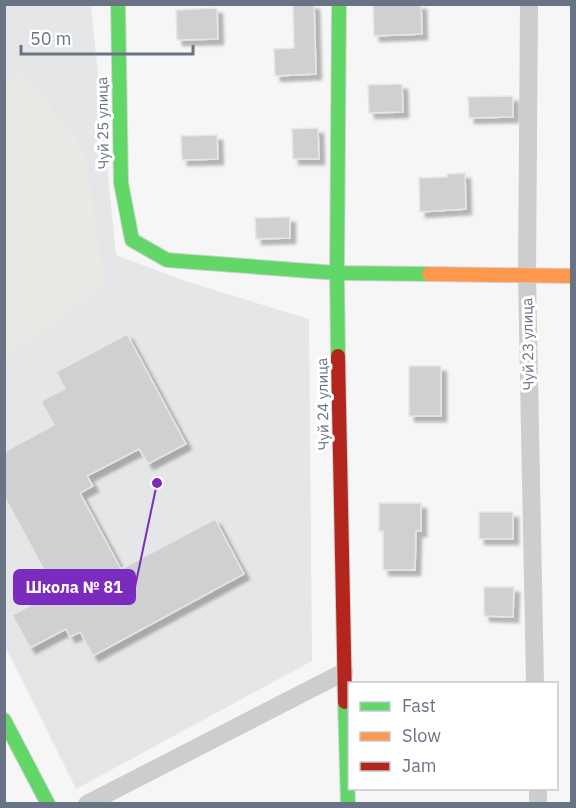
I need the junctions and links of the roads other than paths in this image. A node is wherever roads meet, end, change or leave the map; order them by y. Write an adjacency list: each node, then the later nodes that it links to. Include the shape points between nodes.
1 (118, 4): 4 (street, Чуй 25 улица, via 121,183 132,240 167,260)
2 (339, 4): 4 (street, Чуй 24 улица)
3 (529, 4): 5 (street, Чуй 23 улица)
4 (337, 273): 5 (street); 7 (street, Чуй 24 улица)
5 (526, 276): 6 (street); 8 (street, Чуй 23 улица)
6 (572, 276)
7 (344, 672): 11 (street); 12 (street, Чуй 24 улица)
8 (536, 682)
9 (4, 720): 10 (street)
10 (48, 804)
11 (87, 804)
12 (348, 804)

